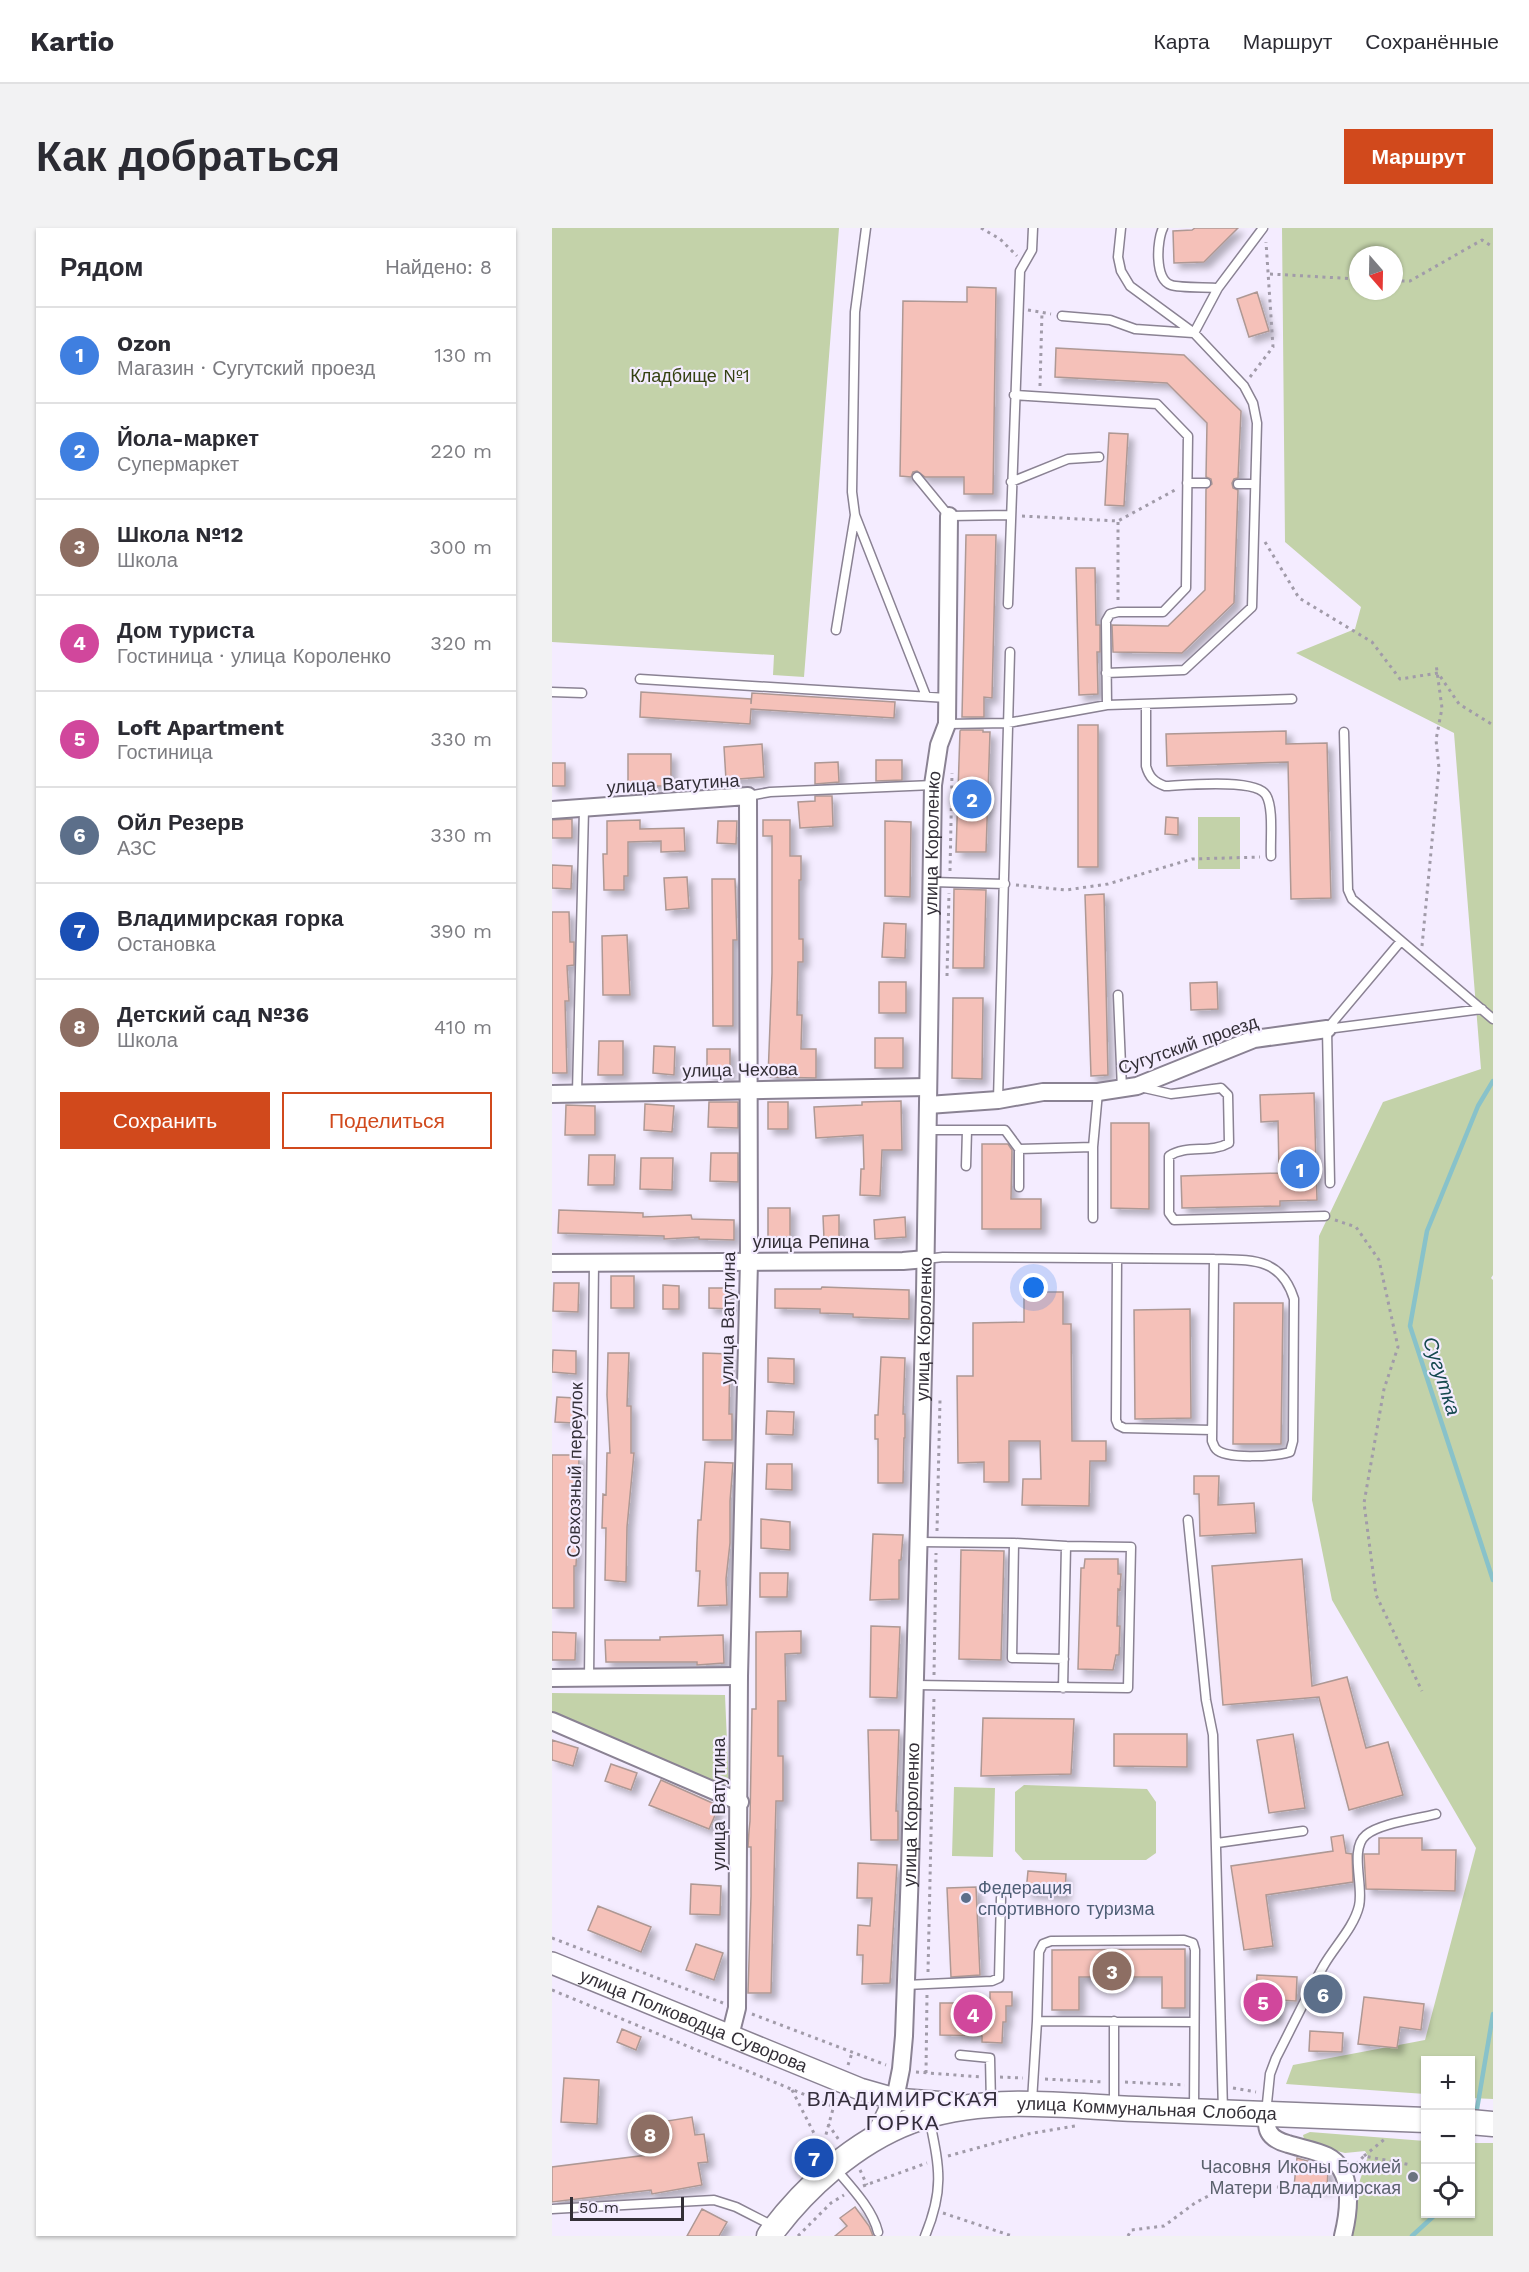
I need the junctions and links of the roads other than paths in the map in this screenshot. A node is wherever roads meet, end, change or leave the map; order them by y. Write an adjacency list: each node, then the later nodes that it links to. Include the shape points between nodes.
1 (866, 228): 17 (lane, via 855,312)
2 (1033, 228): 9 (lane, via 1032,250 1020,271)
3 (1121, 228): 8 (lane, via 1118,257 1130,286)
4 (1163, 228): 6 (lane, via 1159,237 1162,278 1170,285)
5 (1263, 228): 6 (lane)
6 (1218, 288): 8 (lane)
7 (1062, 316): 8 (lane, via 1110,320 1135,329)
8 (1194, 333): 16 (lane, via 1244,386 1253,404 1257,423)
9 (1014, 395): 12 (lane); 13 (lane, via 1158,404 1188,436)
10 (1099, 457): 12 (lane, via 1068,459)
11 (917, 477): 19 (lane)
12 (1011, 482): 18 (lane)
13 (1187, 483): 14 (lane); 23 (lane, via 1186,588 1164,612 1110,614 1106,621)
14 (1206, 483)
15 (1238, 484): 16 (lane)
16 (1254, 484): 23 (lane, via 1252,607 1184,670)
17 (855, 514): 21 (lane); 27 (lane)
18 (1010, 515): 19 (lane); 20 (lane)
19 (949, 516): 28 (street, улица Короленко)
20 (1008, 604)
21 (836, 630)
22 (1010, 652): 33 (lane)
23 (1106, 673): 31 (lane)
24 (640, 679): 27 (lane)
25 (552, 692): 26 (lane)
26 (582, 693)
27 (926, 696): 28 (lane)
28 (947, 698): 32 (street, улица Короленко)
29 (1292, 699): 30 (lane)
30 (1146, 704): 31 (lane); 39 (lane, via 1149,775 1165,786 1258,787 1270,807)
31 (1107, 705): 33 (lane)
32 (947, 723): 33 (lane); 35 (street, улица Короленко)
33 (1008, 723): 41 (lane)
34 (1344, 732): 42 (lane, via 1348,890 1352,899)
35 (933, 785): 36 (lane); 40 (street, улица Короленко)
36 (748, 796): 37 (street, улица Ватутина); 49 (street, улица Ватутина)
37 (584, 809): 38 (street, улица Ватутина); 51 (lane)
38 (552, 810)
39 (1271, 856)
40 (932, 882): 41 (lane); 47 (street, улица Короленко)
41 (1005, 884): 53 (lane)
42 (1401, 941): 44 (lane); 46 (lane)
43 (1118, 995): 48 (lane)
44 (1482, 1010): 45 (lane); 46 (lane, Сугутский проезд)
45 (1493, 1019)
46 (1327, 1029): 48 (street, Сугутский проезд, via 1254,1039); 60 (lane)
47 (928, 1087): 49 (street, улица Чехова); 54 (street, улица Короленко)
48 (1130, 1088): 50 (street, Сугутский проезд); 62 (lane, via 1171,1094 1221,1088 1228,1095 1229,1143 1219,1149 1178,1150 1169,1156 1169,1213 1174,1220)
49 (749, 1090): 51 (street, улица Чехова); 67 (street, улица Ватутина)
50 (1098, 1092): 53 (street, Сугутский проезд, via 1042,1092); 57 (lane)
51 (577, 1093): 52 (street, улица Чехова)
52 (552, 1094)
53 (998, 1100): 54 (street, Сугутский проезд)
54 (928, 1105): 55 (street, улица Короленко)
55 (928, 1130): 56 (lane); 64 (street, улица Короленко)
56 (967, 1130): 58 (lane, via 1005,1130); 59 (lane)
57 (1093, 1147): 58 (lane); 63 (lane)
58 (1019, 1149): 61 (lane)
59 (966, 1166)
60 (1330, 1183)
61 (1018, 1187)
62 (1324, 1216)
63 (1093, 1218)
64 (926, 1258): 65 (lane); 67 (street, улица Репина); 72 (street, улица Короленко)
65 (1117, 1259): 66 (lane); 70 (lane, via 1118,1425)
66 (1214, 1259): 70 (lane); 70 (lane, via 1254,1260 1273,1266 1290,1287 1294,1299 1293,1441 1290,1452 1280,1455 1227,1455 1216,1449)
67 (749, 1261): 69 (street, улица Репина); 76 (street, улица Ватутина)
68 (552, 1263): 69 (street, улица Репина)
69 (594, 1263): 77 (lane, Совхозный переулок)
70 (1212, 1430)
71 (1188, 1520): 85 (lane, via 1213,1735)
72 (918, 1542): 73 (lane); 79 (street, улица Короленко)
73 (1014, 1543): 74 (lane); 75 (lane, via 1012,1658)
74 (1066, 1546): 75 (lane); 80 (lane, via 1131,1547 1131,1558 1128,1688)
75 (1064, 1659): 80 (lane)
76 (739, 1676): 77 (street); 82 (street, улица Ватутина)
77 (589, 1677): 78 (street)
78 (552, 1678)
79 (915, 1685): 80 (lane); 88 (street, улица Короленко)
80 (1063, 1688)
81 (552, 1721): 82 (street)
82 (740, 1802): 92 (street, улица Ватутина, via 737,2008)
83 (1436, 1814): 95 (lane, via 1377,1829 1359,1845 1359,1907 1275,2058)
84 (1304, 1831): 85 (lane)
85 (1216, 1843): 101 (lane)
86 (1001, 1898): 88 (lane, via 999,1978)
87 (552, 1963): 92 (street, улица Полководца Суворова)
88 (906, 1985): 94 (street, улица Короленко, via 901,2069)
89 (1037, 2021): 90 (lane); 91 (lane, via 1039,1953 1043,1944 1184,1940 1193,1943 1195,1950); 97 (lane)
90 (1114, 2021): 91 (lane); 99 (lane)
91 (1194, 2022): 100 (lane)
92 (730, 2036): 94 (street, улица Полководца Суворова, via 860,2089)
93 (960, 2055): 96 (lane, via 990,2058 991,2077)
94 (895, 2099): 98 (street, улица Полководца Суворова); 105 (street, улица Короленко)
95 (1267, 2103): 101 (main road, улица Коммунальная Слобода); 102 (main road, улица Коммунальная Слобода); 111 (street, via 1268,2131 1272,2136 1328,2156 1344,2175 1348,2216)
96 (983, 2105): 97 (main road, улица Коммунальная Слобода); 98 (main road, улица Коммунальная Слобода)
97 (1032, 2105): 99 (main road, улица Коммунальная Слобода)
98 (924, 2108): 105 (main road, улица Коммунальная Слобода); 110 (lane, via 940,2173 935,2211)
99 (1114, 2108): 100 (main road, улица Коммунальная Слобода)
100 (1194, 2111): 101 (main road, улица Коммунальная Слобода)
101 (1223, 2112)
102 (1420, 2120)
103 (1475, 2122): 104 (main road)
104 (1493, 2124)
105 (876, 2138): 106 (main road, улица Коммунальная Слобода)
106 (827, 2156): 108 (main road, улица Коммунальная Слобода, via 803,2196); 109 (lane)
107 (552, 2209): 108 (lane, via 714,2200 736,2207)
108 (772, 2232)
109 (878, 2232)
110 (925, 2236)
111 (1343, 2236)

